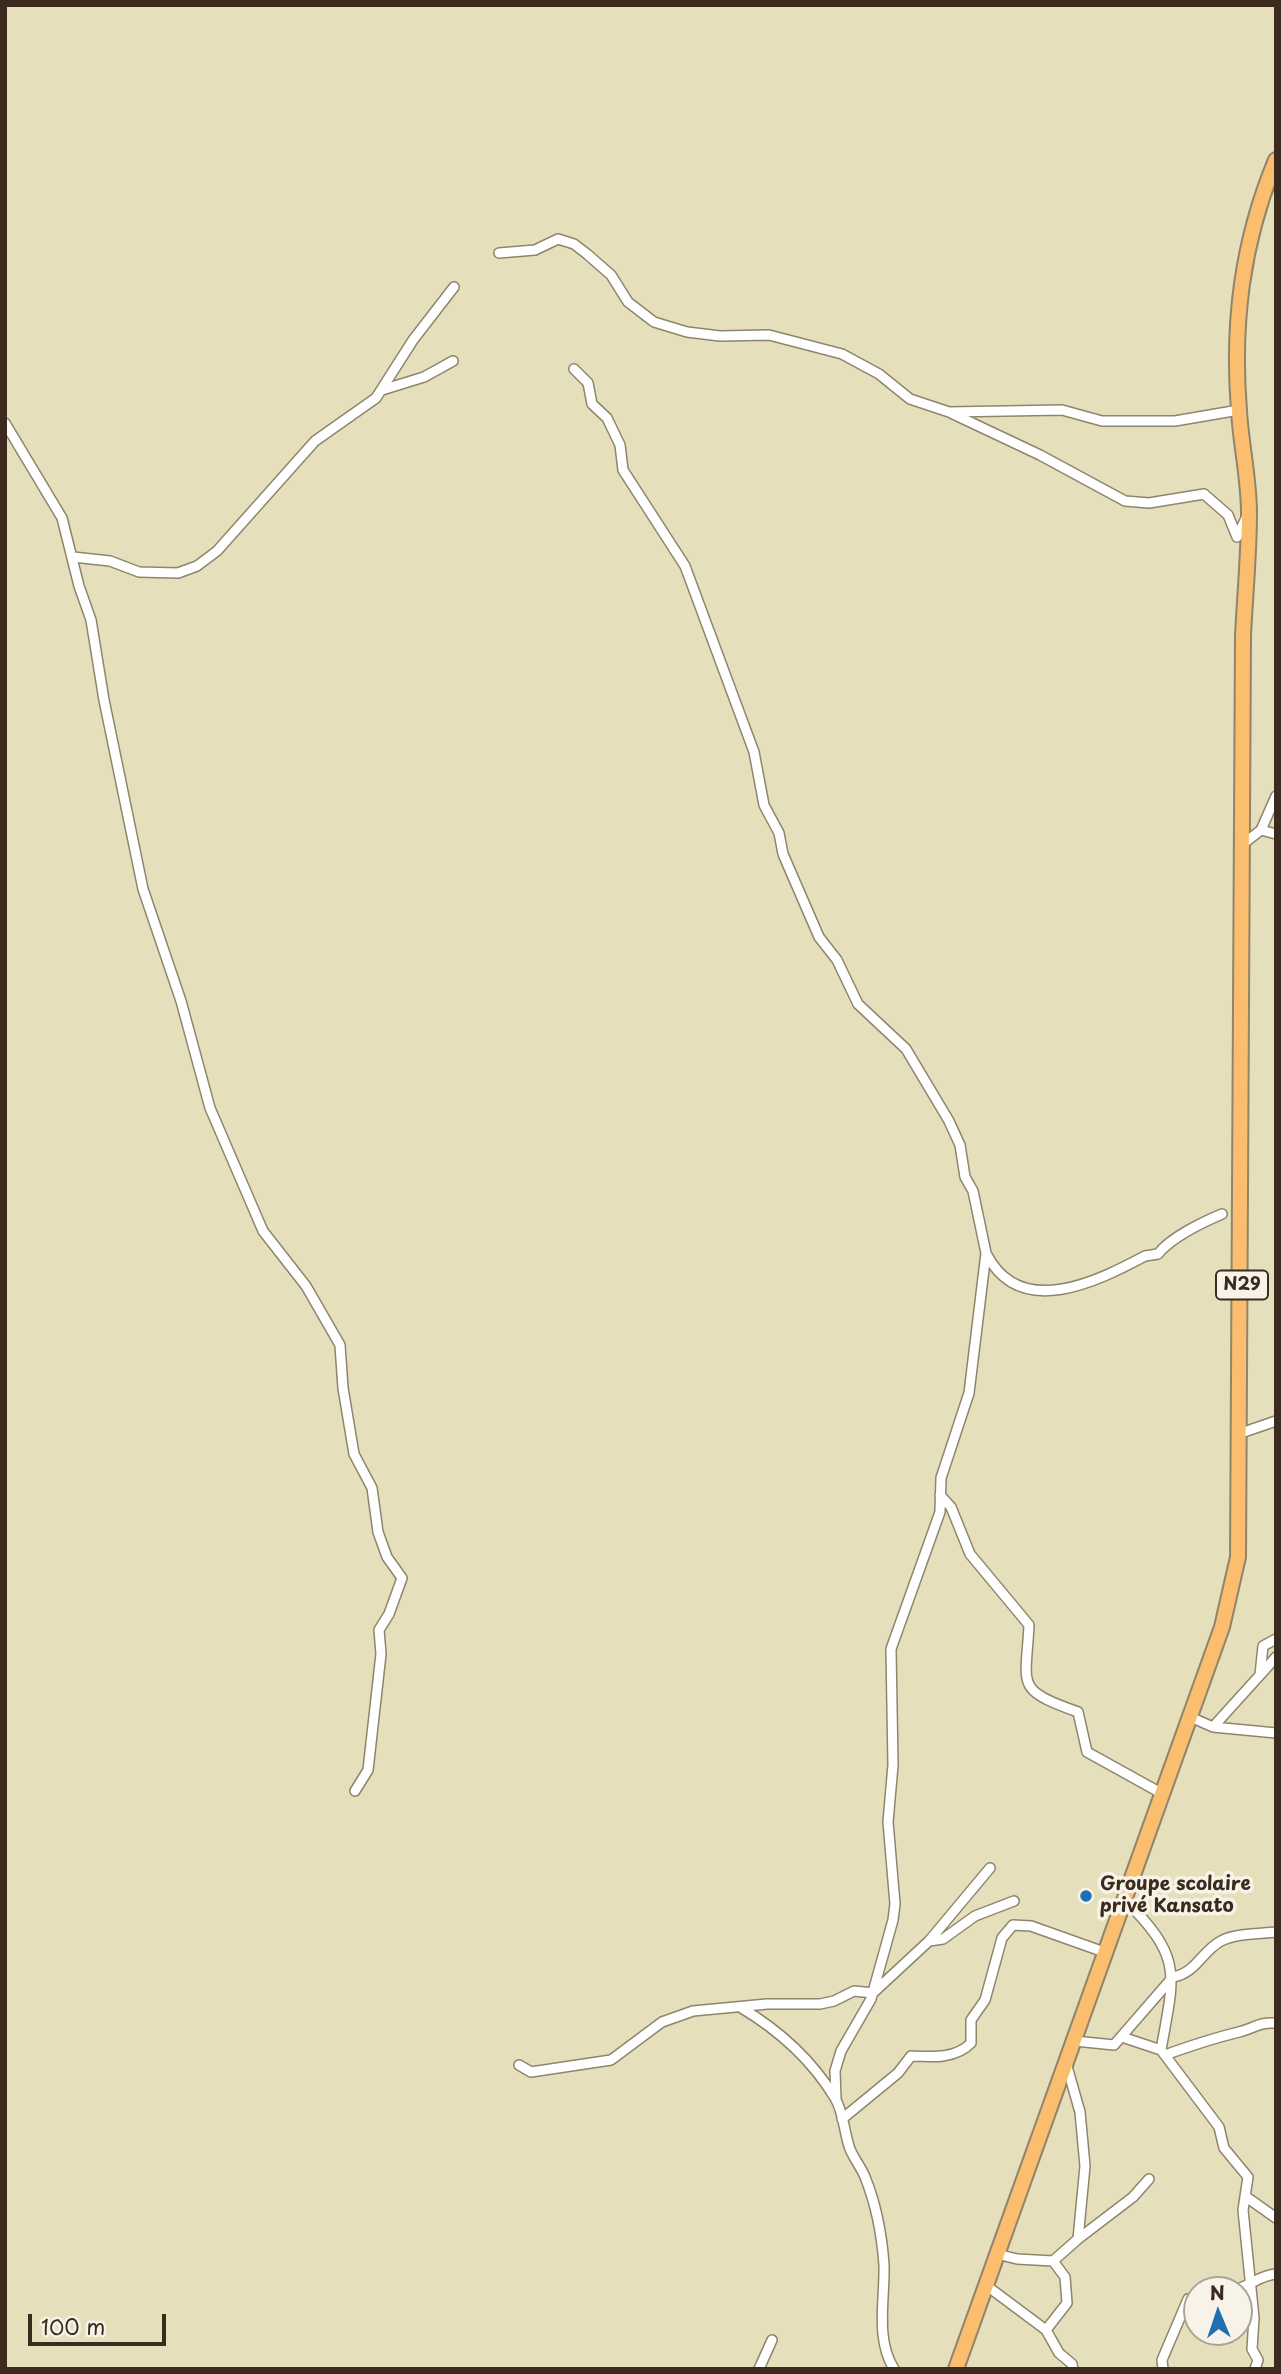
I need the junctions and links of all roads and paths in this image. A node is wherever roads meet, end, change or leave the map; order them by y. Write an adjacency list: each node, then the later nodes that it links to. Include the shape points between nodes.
1 (1276, 160): 7 (main road, N29, via 1258,203 1239,285)
2 (499, 253): 8 (street, via 536,250 558,239 574,244 611,275 628,302 654,321 687,332 769,335 842,354 879,374 910,399)
3 (454, 287): 6 (street)
4 (453, 361): 6 (street, via 424,377)
5 (575, 369): 17 (street, via 588,383 592,404 607,418 620,445 623,470 685,566 754,752 764,805 819,937 837,960 858,1004 906,1049 960,1145)
6 (382, 390): 11 (street, via 373,402 315,441 217,551 197,566 178,573 138,572 110,561)
7 (1239, 410): 8 (street, via 1175,421 1102,421 1062,410); 10 (main road, N29)
8 (949, 412): 10 (street, via 1125,501 1149,503 1204,494 1228,514 1237,537)
9 (5, 423): 11 (street, via 50,494)
10 (1249, 511): 15 (main road, N29, via 1243,636)
11 (73, 557): 27 (street, via 91,620 143,889 181,1001 210,1108 263,1231 312,1295 340,1345 354,1454 372,1488 387,1557 402,1578 379,1630 381,1654 368,1770)
12 (1276, 796): 13 (street)
13 (1261, 830): 14 (street); 15 (street)
14 (1276, 834)
15 (1243, 844): 19 (main road, N29)
16 (1222, 1214): 17 (street, via 1158,1254 1066,1291 1020,1287 1006,1278)
17 (986, 1253): 20 (street, via 969,1393 941,1478)
18 (1276, 1421): 19 (street)
19 (1241, 1433): 24 (main road, N29, via 1238,1557 1222,1627)
20 (940, 1495): 28 (street, via 951,1507 971,1555 1029,1625 1024,1670 1035,1694 1078,1712 1087,1752); 36 (street, via 940,1511 891,1649 893,1765 888,1822 895,1903)
21 (1276, 1639): 23 (street, via 1263,1646)
22 (1276, 1657): 23 (street)
23 (1260, 1675): 25 (street)
24 (1188, 1716): 25 (street); 28 (main road, N29)
25 (1213, 1727): 26 (street)
26 (1276, 1733)
27 (355, 1791)
28 (1161, 1793): 31 (main road, N29)
29 (990, 1868): 33 (street)
30 (1014, 1901): 33 (street, via 975,1916 943,1940)
31 (1126, 1901): 34 (main road, N29); 35 (street, via 1161,1941)
32 (1276, 1932): 35 (street, via 1220,1941 1186,1975)
33 (929, 1941): 36 (street)
34 (1104, 1952): 40 (main road, N29); 45 (street, via 1013,1924 1002,1938 985,2000 971,2020 971,2043 964,2050 938,2057 911,2056 898,2073)
35 (1173, 1977): 39 (street); 41 (street)
36 (873, 1993): 37 (street, via 854,1991 820,2004); 44 (street, via 841,2051 835,2071)
37 (740, 2007): 43 (street, via 693,2011 662,2022 611,2060 531,2072); 44 (street, via 791,2043)
38 (1276, 2023): 41 (street, via 1259,2022)
39 (1122, 2037): 40 (street, via 1114,2045); 41 (street)
40 (1075, 2040): 42 (main road, N29)
41 (1163, 2052): 47 (street, via 1219,2127 1224,2148 1248,2177)
42 (1066, 2061): 49 (street, via 1080,2112 1085,2166); 50 (main road, N29)
43 (519, 2065)
44 (836, 2099): 45 (street)
45 (842, 2119): 63 (street, via 877,2218 884,2264 885,2355)
46 (1149, 2179): 49 (street)
47 (1245, 2196): 48 (street); 53 (street)
48 (1276, 2218)
49 (1078, 2239): 51 (street)
50 (997, 2254): 51 (street); 55 (main road, N29)
51 (1053, 2260): 58 (street, via 1065,2277 1067,2303)
52 (1276, 2274): 54 (street, via 1264,2274)
53 (1248, 2276)
54 (1253, 2283)
55 (987, 2286): 58 (street); 64 (main road, N29)
56 (1183, 2311): 66 (street, via 1162,2360)
57 (1253, 2312): 59 (street)
58 (1046, 2330): 65 (street)
59 (1253, 2334)
60 (772, 2340): 62 (street)
61 (1252, 2346): 67 (street, via 1258,2360)
62 (759, 2369)
63 (894, 2369)
64 (956, 2369)
65 (1073, 2369)
66 (1163, 2369)
67 (1255, 2369)

